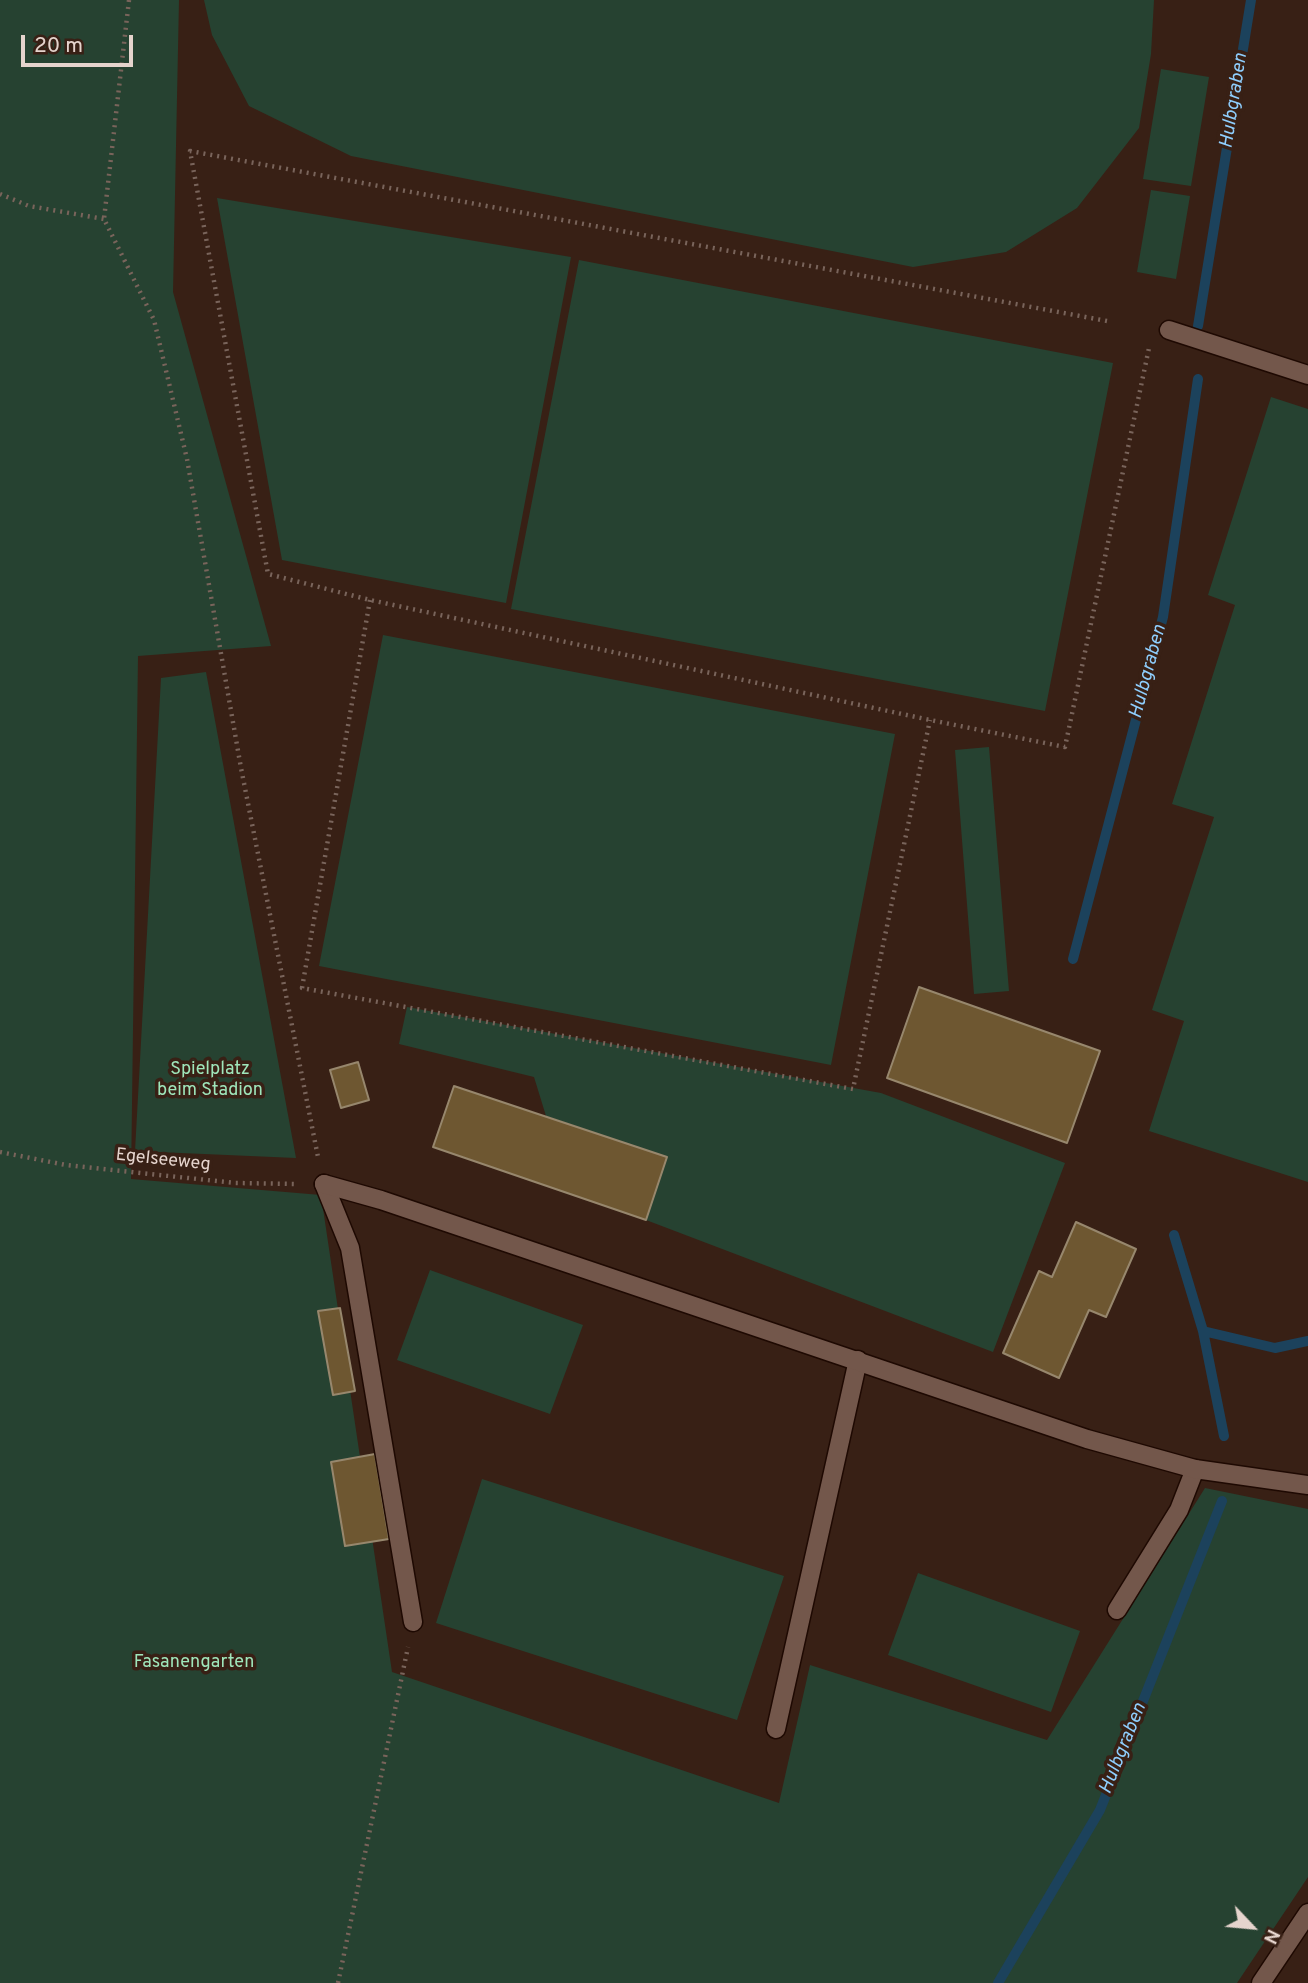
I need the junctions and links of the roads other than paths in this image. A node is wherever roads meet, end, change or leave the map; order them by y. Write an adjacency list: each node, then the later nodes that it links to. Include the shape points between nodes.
1 (1169, 330): 2 (street)
2 (1308, 375)
3 (858, 1360): 4 (street, via 1087,1439); 7 (street, via 324,1184 350,1248); 8 (street)
4 (1195, 1469): 5 (street); 6 (street, via 1179,1510)
5 (1308, 1485)
6 (1117, 1611)
7 (413, 1622)
8 (776, 1729)
9 (1308, 1913): 10 (street)
10 (1261, 1983)

